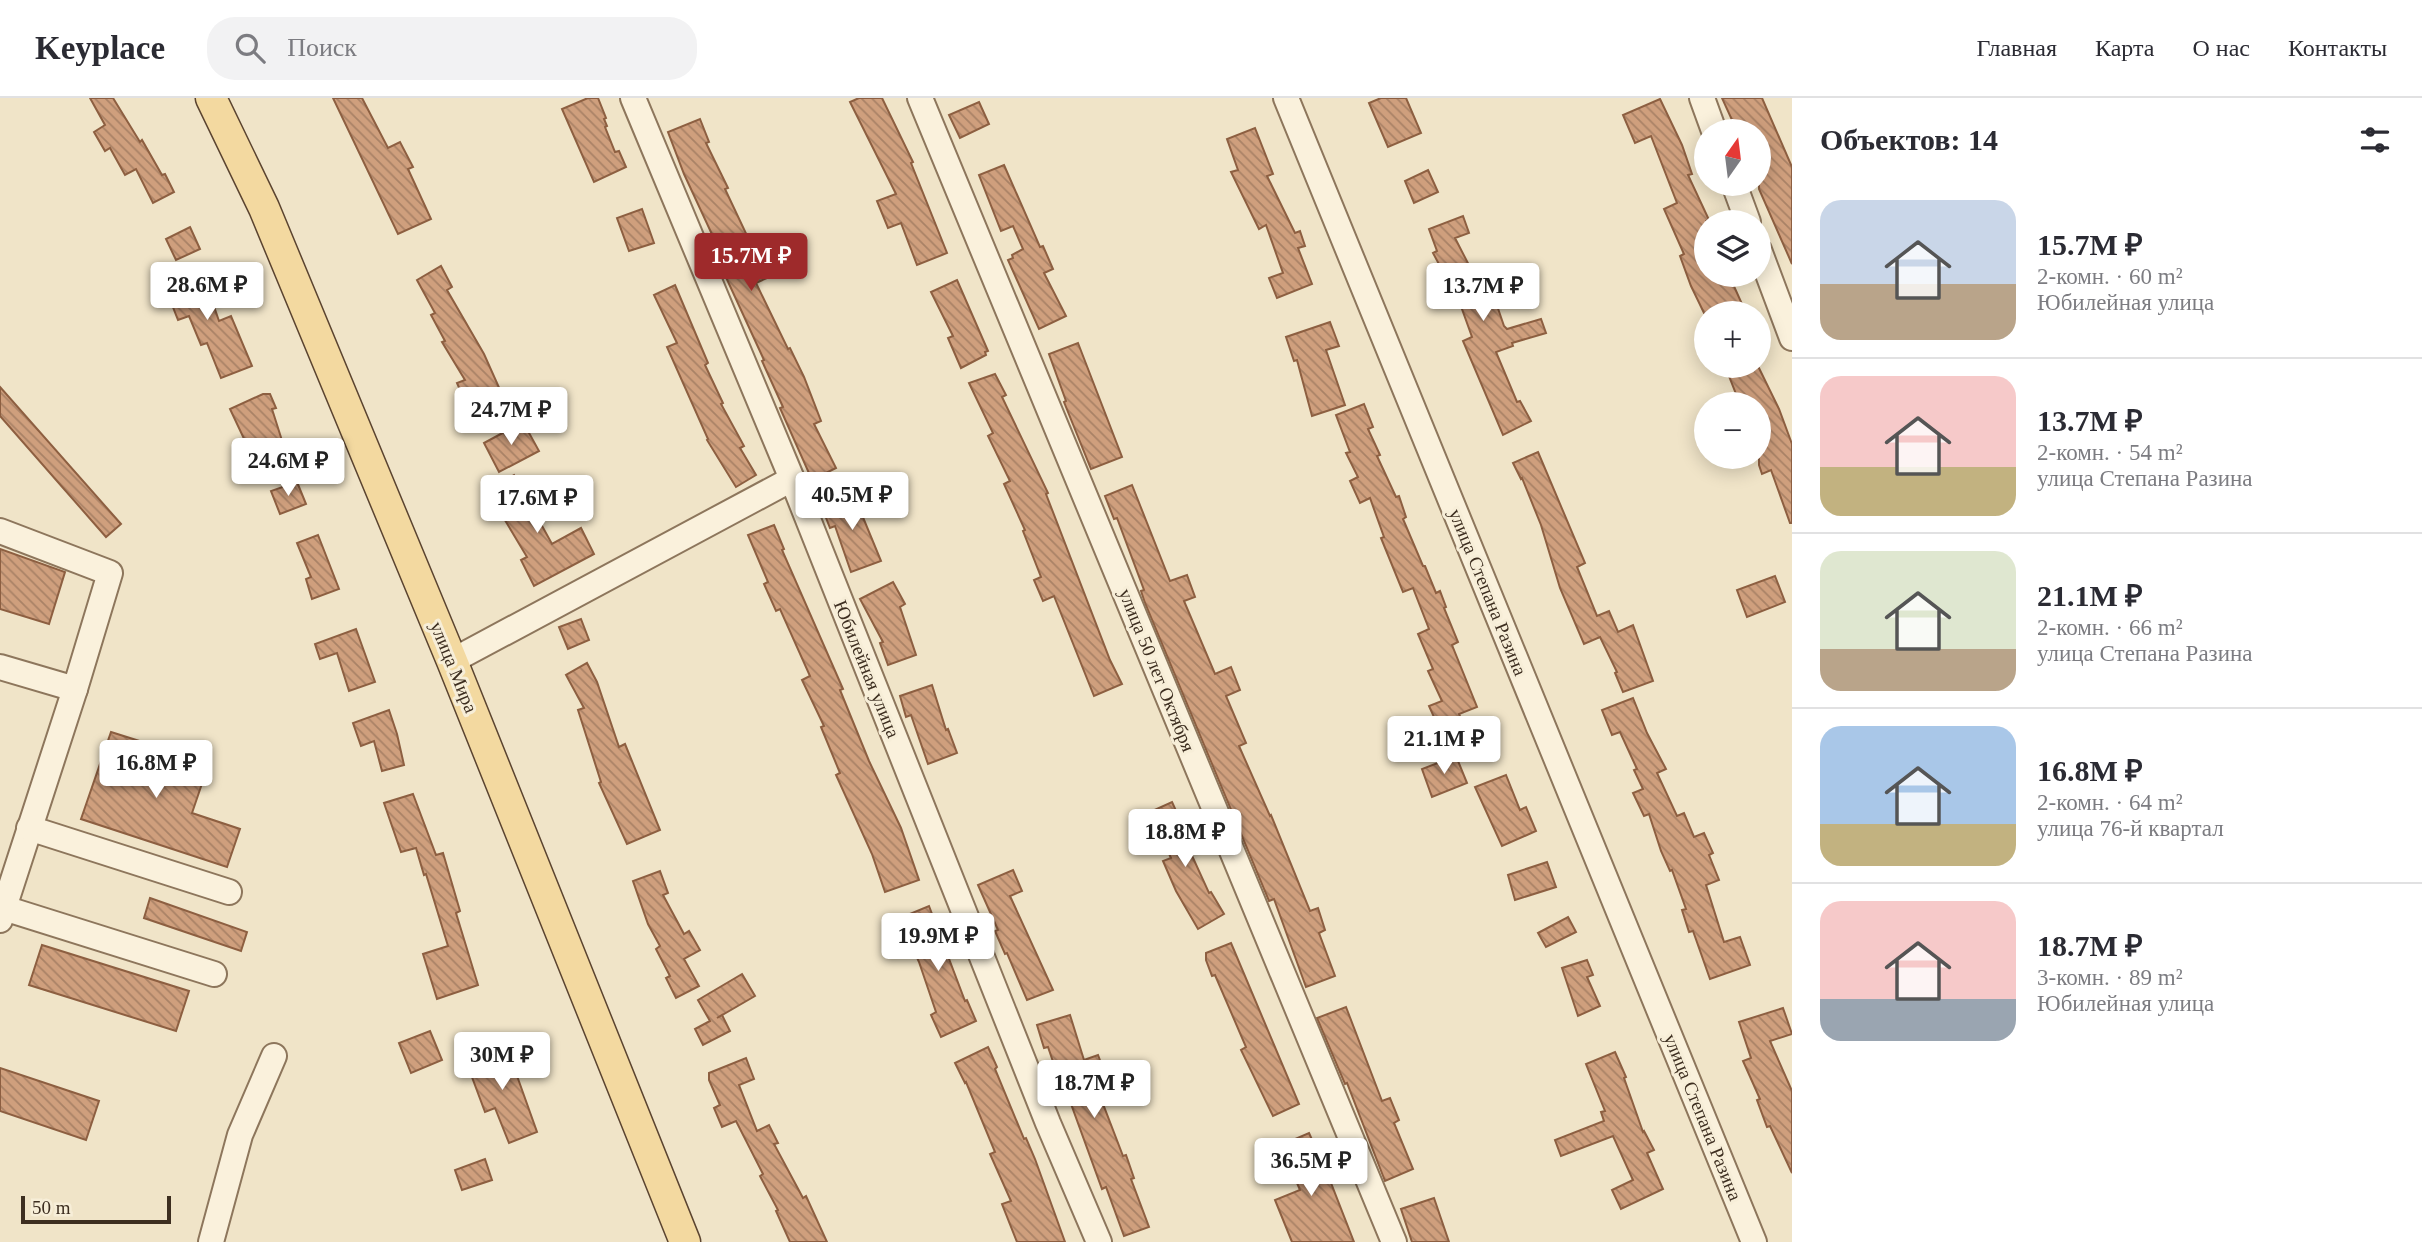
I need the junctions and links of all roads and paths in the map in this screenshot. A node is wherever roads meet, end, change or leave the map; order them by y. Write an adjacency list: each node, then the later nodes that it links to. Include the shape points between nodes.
1 (212, 98): 11 (main road, улица Мира, via 264,208)
2 (633, 98): 9 (street, Юбилейная улица)
3 (920, 98): 22 (street, улица 50 лет Октября)
4 (1286, 98): 23 (street, улица Степана Разина)
5 (1702, 98): 6 (street)
6 (1710, 119)
7 (1771, 282): 8 (street)
8 (1792, 338)
9 (792, 479): 11 (street); 21 (street, Юбилейная улица)
10 (0, 531): 13 (street, via 110,573)
11 (452, 661): 20 (main road, улица Мира)
12 (0, 667): 13 (street)
13 (75, 689): 14 (street)
14 (29, 828): 15 (street); 16 (street)
15 (229, 892)
16 (2, 914): 17 (street)
17 (215, 974)
18 (274, 1056): 19 (street, via 240,1135)
19 (211, 1242)
20 (685, 1242)
21 (1099, 1242)
22 (1394, 1242)
23 (1754, 1242)

